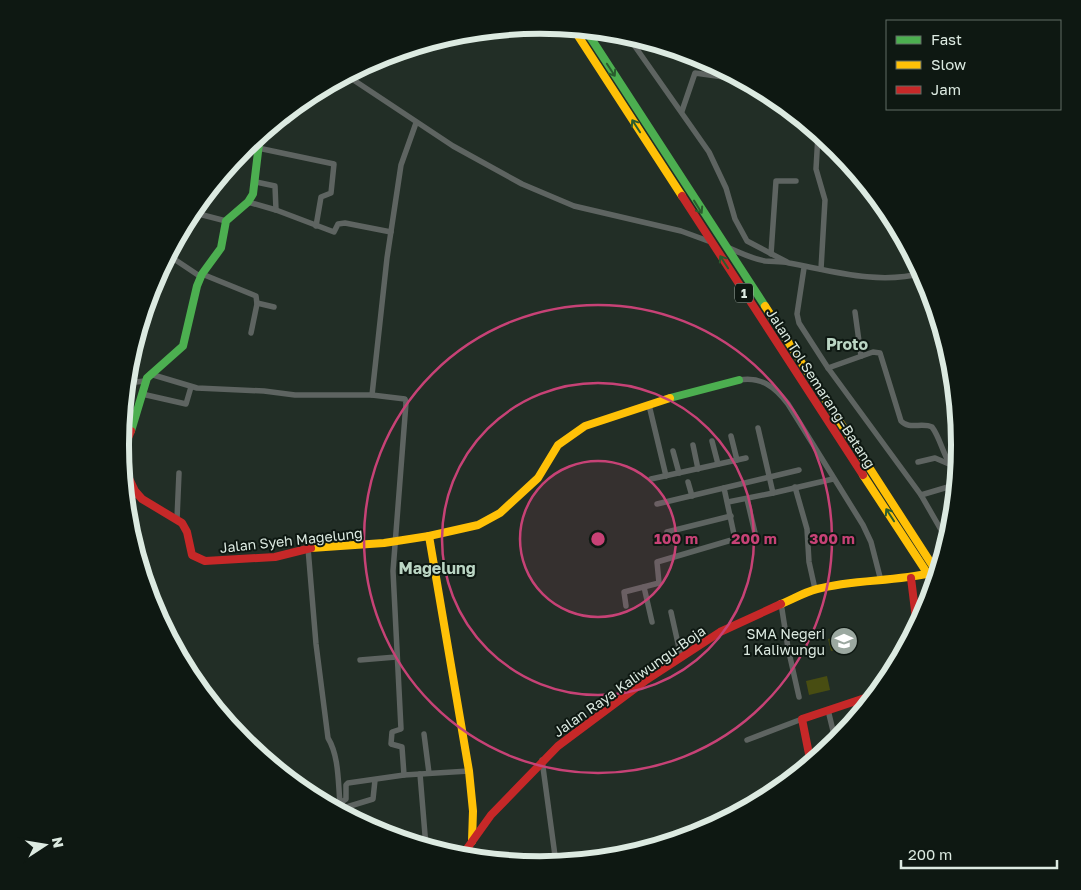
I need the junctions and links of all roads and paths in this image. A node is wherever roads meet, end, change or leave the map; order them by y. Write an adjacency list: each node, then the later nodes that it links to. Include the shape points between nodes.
1 (578, 36): 81 (main road, Jalan Tol Semarang–Batang / 1, one-way to 1)
2 (589, 37): 81 (main road, Jalan Tol Semarang–Batang / 1, one-way to 81)
3 (635, 45): 6 (street)
4 (723, 76): 6 (street, via 695,72)
5 (353, 79): 7 (street)
6 (682, 111): 18 (street, via 709,152 747,241)
7 (416, 123): 17 (street, via 401,165); 20 (street, via 508,178 574,206 685,233 764,261)
8 (818, 141): 22 (street, via 816,172 825,200)
9 (258, 148): 11 (main road); 16 (street, via 334,164 331,192 321,197)
10 (796, 181): 18 (street, via 776,181)
11 (256, 182): 12 (main road); 13 (street, via 275,186)
12 (248, 202): 13 (street); 15 (main road)
13 (276, 210): 16 (street)
14 (201, 214): 15 (street)
15 (226, 221): 24 (main road, Jalan Syeh Magelung, via 221,248)
16 (316, 226): 17 (street, via 335,232 338,224 345,223)
17 (391, 232): 37 (street)
18 (771, 254): 20 (street)
19 (174, 259): 24 (street)
20 (788, 263): 21 (street)
21 (804, 268): 22 (street); 30 (street, via 797,319)
22 (821, 269): 23 (street, via 882,278)
23 (914, 274)
24 (202, 275): 25 (street, via 254,294); 31 (main road, Jalan Syeh Magelung, via 183,346)
25 (257, 303): 26 (street); 28 (street)
26 (274, 307)
27 (855, 312): 29 (street)
28 (251, 333)
29 (861, 356): 30 (street); 51 (street, via 873,352 880,354 901,421 910,426 932,427 938,434)
30 (828, 368): 68 (street)
31 (150, 374): 33 (main road, Jalan Syeh Magelung); 35 (street)
32 (740, 380): 38 (main road, Jalan Syeh Magelung); 59 (street, via 761,380 776,389)
33 (145, 381): 34 (street); 36 (main road, Jalan Syeh Magelung)
34 (134, 382)
35 (190, 387): 36 (street, via 186,404); 37 (street, via 295,395)
36 (142, 394): 40 (main road, Jalan Syeh Magelung)
37 (372, 395): 79 (street, via 401,398 406,403)
38 (649, 405): 56 (street); 78 (main road, Jalan Syeh Magelung, via 599,420 558,445 538,478 500,513 478,525)
39 (130, 415): 40 (street)
40 (136, 416): 42 (main road, Jalan Syeh Magelung)
41 (758, 428): 57 (street)
42 (129, 432)
43 (731, 436): 48 (street)
44 (712, 440): 50 (street)
45 (693, 445): 52 (street)
46 (673, 451): 55 (street)
47 (746, 458): 48 (street)
48 (737, 460): 50 (street)
49 (918, 462): 51 (street, via 935,458)
50 (718, 464): 52 (street)
51 (949, 464)
52 (698, 469): 55 (street)
53 (800, 470): 57 (street)
54 (179, 473): 74 (street)
55 (678, 473): 56 (street)
56 (666, 476): 58 (street)
57 (769, 477): 64 (street); 65 (street)
58 (651, 479)
59 (833, 479): 62 (street); 86 (street, via 865,529)
60 (131, 480): 67 (main road, Jalan Syeh Magelung)
61 (688, 482): 69 (street)
62 (796, 487): 65 (street); 88 (street, via 807,529)
63 (948, 487): 68 (street)
64 (724, 488): 69 (street); 71 (street)
65 (773, 493): 70 (street)
66 (133, 495): 67 (street)
67 (139, 495): 74 (main road, Jalan Syeh Magelung)
68 (921, 495): 76 (street)
69 (692, 496): 72 (street)
70 (747, 499): 71 (street); 77 (street)
71 (728, 502): 73 (street)
72 (657, 504)
73 (731, 516): 75 (street); 87 (street, via 735,539 657,562 659,583)
74 (177, 520): 80 (main road, Jalan Syeh Magelung, via 186,529 192,555 202,561 275,557)
75 (667, 532)
76 (942, 532)
77 (755, 533)
78 (429, 536): 79 (main road, Jalan Syeh Magelung); 108 (main road)
79 (396, 541): 80 (main road, Jalan Syeh Magelung); 94 (street, via 392,571)
80 (308, 548): 113 (street, via 316,644 328,738 336,760)
81 (920, 554): 82 (main road, Jalan Tol Semarang–Batang / 1); 84 (main road, Jalan Tol Semarang–Batang / 1)
82 (933, 568)
83 (931, 573): 85 (main road, Jalan Raya Kaliwungu-Boja)
84 (931, 575)
85 (910, 578): 86 (main road, Jalan Raya Kaliwungu-Boja); 92 (main road)
86 (881, 581): 88 (main road, Jalan Raya Kaliwungu-Boja, via 846,583)
87 (644, 587): 90 (street, via 624,592); 93 (street)
88 (815, 590): 89 (main road, Jalan Raya Kaliwungu-Boja)
89 (781, 603): 95 (main road, Jalan Raya Kaliwungu-Boja, via 720,632); 97 (street)
90 (626, 606)
91 (671, 612): 95 (street)
92 (915, 613)
93 (652, 622)
94 (396, 657): 96 (street); 111 (street, via 400,729 392,732 391,744 402,748)
95 (681, 657): 107 (main road, Jalan Raya Kaliwungu-Boja)
96 (360, 660)
97 (800, 697)
98 (865, 698): 99 (main road)
99 (855, 701): 100 (street); 101 (main road)
100 (856, 708)
101 (828, 710): 102 (main road); 103 (street)
102 (802, 719): 105 (street); 106 (main road)
103 (834, 733)
104 (424, 734): 109 (street)
105 (747, 740)
106 (809, 756)
107 (542, 760): 117 (main road, Jalan Raya Kaliwungu-Boja, via 491,815); 119 (street)
108 (469, 771): 109 (street); 117 (main road)
109 (429, 773): 110 (street)
110 (420, 774): 111 (street); 116 (street)
111 (404, 775): 112 (street)
112 (375, 780): 114 (street, via 347,784); 115 (street, via 373,799)
113 (340, 804)
114 (342, 805)
115 (345, 807)
116 (425, 839)
117 (472, 841): 118 (main road, Jalan Raya Kaliwungu-Boja)
118 (466, 849)
119 (555, 855)

